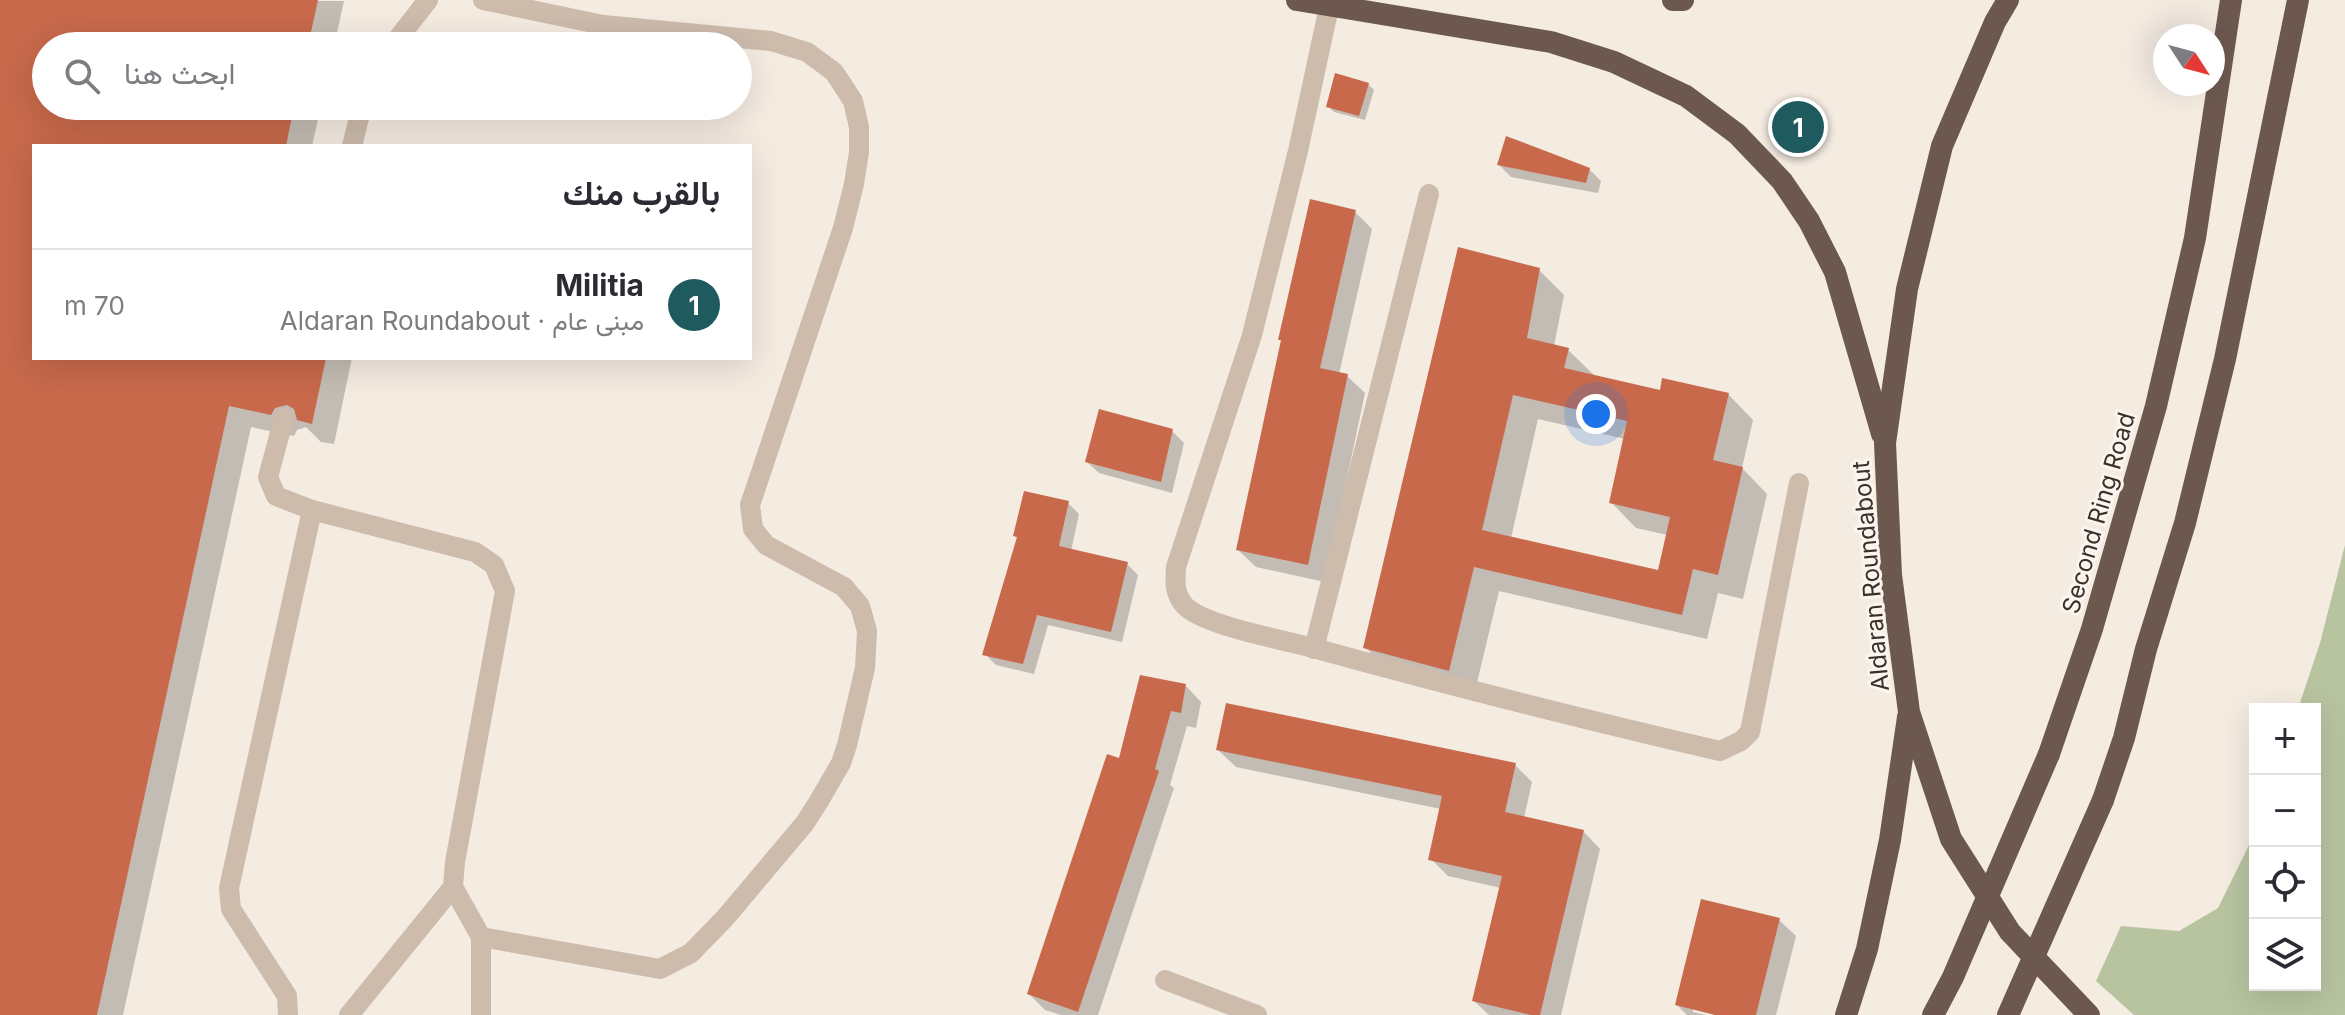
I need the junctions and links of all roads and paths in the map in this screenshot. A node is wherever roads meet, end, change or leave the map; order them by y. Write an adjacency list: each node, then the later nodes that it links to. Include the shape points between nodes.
1 (428, 0): 10 (street)
2 (483, 0): 11 (street, via 603,25)
3 (1297, 0): 9 (highway)
4 (1673, 0): 5 (highway)
5 (1683, 0)
6 (2008, 0): 17 (highway, Aldaran Roundabout, via 1942,146 1907,289)
7 (2231, 0): 30 (highway, Second Ring Road, bridge, via 2195,238 2127,514 2049,754)
8 (2298, 0): 31 (highway, bridge, via 2225,359 2124,738 2103,800)
9 (1329, 7): 17 (highway, via 1551,42 1614,62 1686,96 1737,134 1782,181 1835,272); 20 (street, via 1252,335 1176,567 1175,590 1186,607 1207,619)
10 (403, 32)
11 (676, 32)
12 (752, 39): 23 (street, via 807,52 834,72 853,101 859,127 843,228 750,505 753,529 766,545 844,587 860,606 867,631 865,668 847,745 805,823 691,953 660,969)
13 (358, 120): 14 (street)
14 (352, 144)
15 (1429, 194): 20 (street)
16 (284, 418): 19 (street, via 268,477 276,496)
17 (1885, 443): 21 (highway, Aldaran Roundabout, via 1891,575)
18 (1799, 483): 20 (street, via 1750,732 1720,751)
19 (312, 510): 22 (street, via 475,552 494,565 505,591); 25 (street, via 229,888 231,909 287,996)
20 (1314, 649)
21 (1909, 712): 29 (highway, via 1867,949); 32 (highway, Aldaran Roundabout, via 1951,839 2010,932)
22 (453, 887): 23 (street); 26 (street)
23 (481, 937): 27 (street)
24 (1165, 980): 28 (street)
25 (288, 1015)
26 (349, 1015)
27 (481, 1015)
28 (1257, 1015)
29 (1846, 1015)
30 (1933, 1015)
31 (2008, 1015)
32 (2089, 1015)

